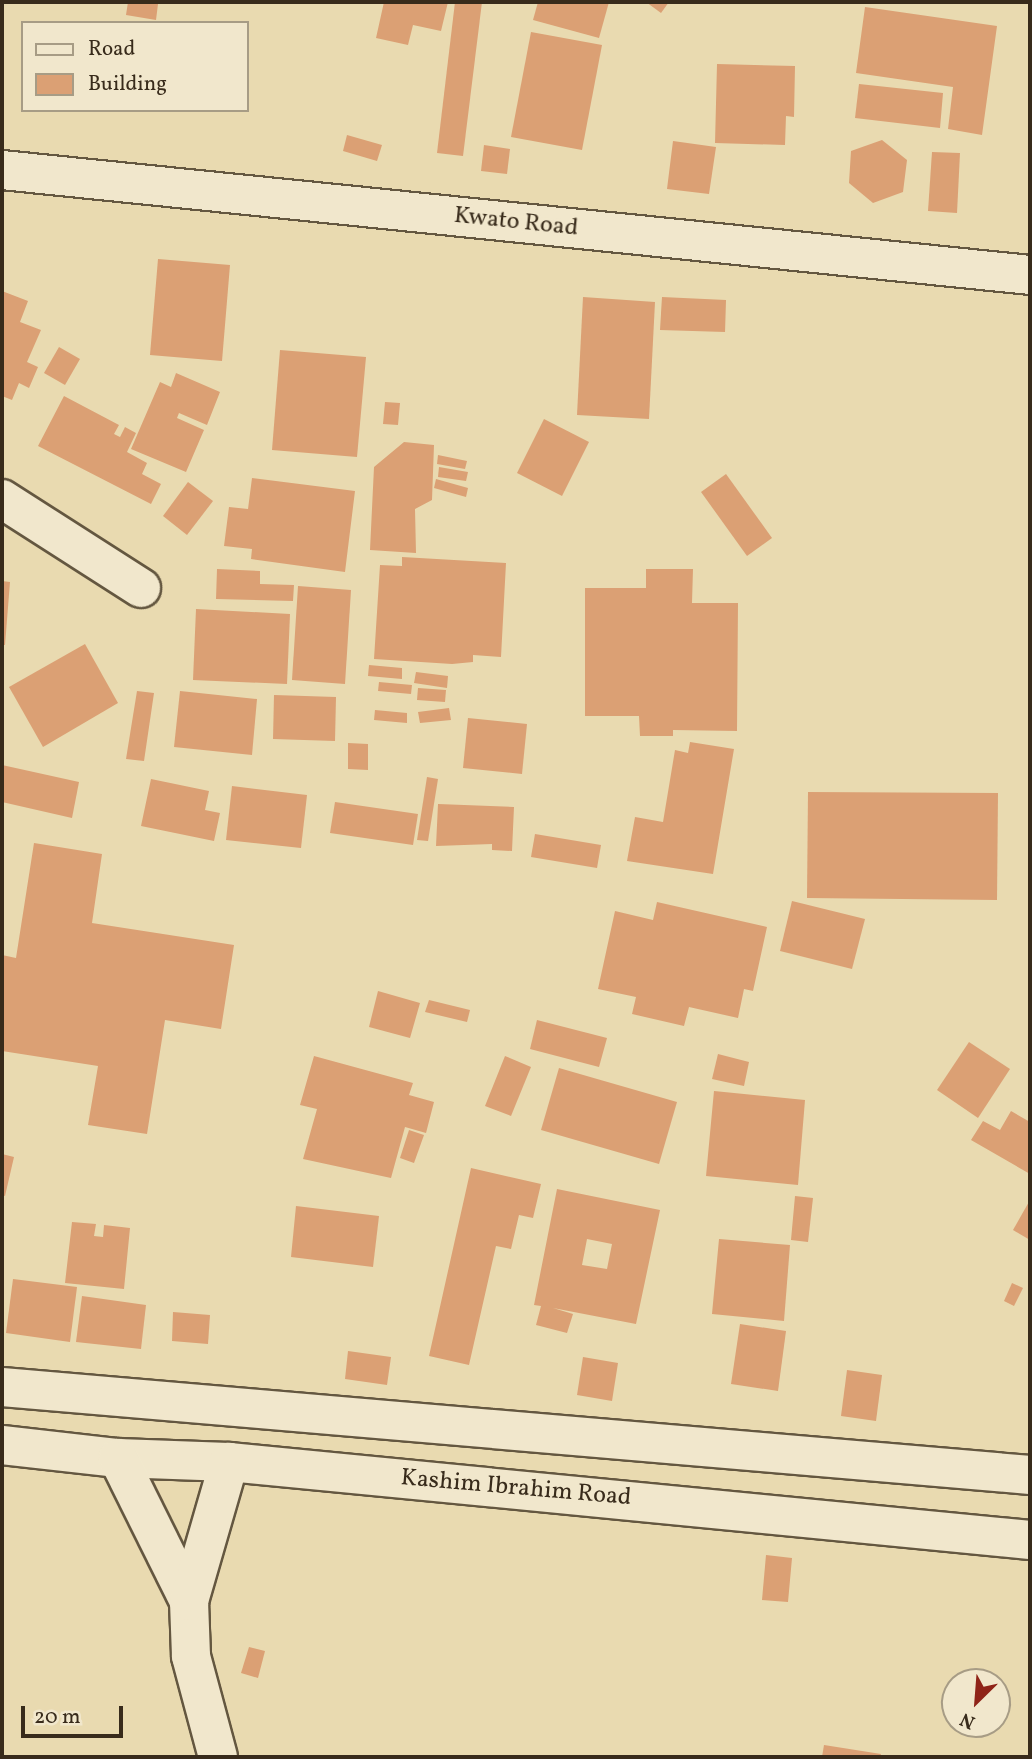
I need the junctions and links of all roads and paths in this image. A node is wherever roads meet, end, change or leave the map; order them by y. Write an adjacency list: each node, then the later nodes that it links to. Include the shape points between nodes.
1 (2, 170): 2 (street, Kwato Road)
2 (1030, 275)
3 (2, 499): 4 (street)
4 (141, 588)
5 (2, 1387): 9 (street)
6 (2, 1445): 7 (street, Kashim Ibrahim Road)
7 (118, 1458): 8 (street, Kashim Ibrahim Road); 13 (street)
8 (229, 1462): 11 (street, Kashim Ibrahim Road); 13 (street)
9 (874, 1462): 10 (street); 11 (street)
10 (1030, 1475)
11 (871, 1522): 12 (street, Kashim Ibrahim Road)
12 (1030, 1540)
13 (189, 1601): 14 (street, via 191,1656)
14 (218, 1757)

